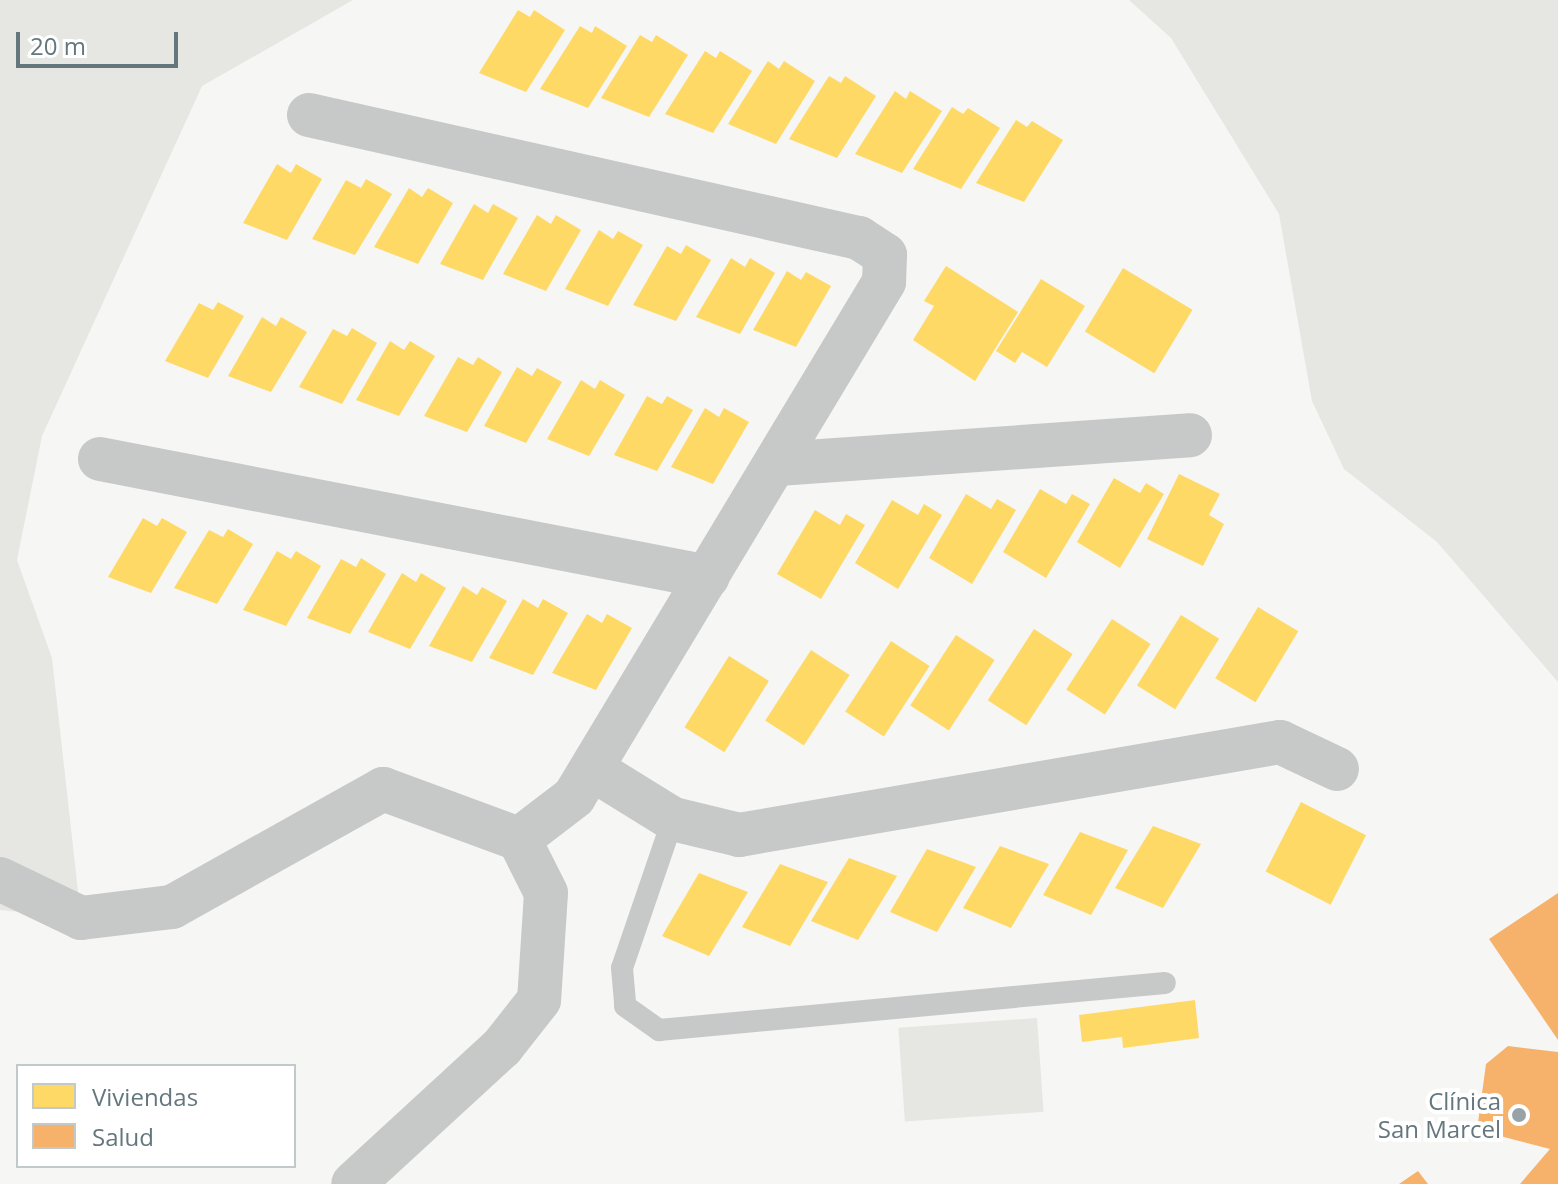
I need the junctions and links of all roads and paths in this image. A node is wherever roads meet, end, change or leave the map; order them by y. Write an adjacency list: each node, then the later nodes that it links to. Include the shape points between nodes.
1 (309, 115): 4 (street, via 859,238 885,255 884,282)
2 (1190, 435): 4 (street)
3 (100, 459): 5 (street)
4 (778, 464): 5 (street)
5 (708, 577): 6 (street)
6 (592, 769): 8 (street); 9 (street, via 574,797)
7 (1337, 769): 8 (street, via 1280,742 739,835)
8 (673, 819): 11 (lane, via 622,968 625,1006 659,1030)
9 (519, 839): 10 (street, via 383,789 172,907 81,918); 12 (street, via 546,893 539,1000 502,1047)
10 (0, 879)
11 (1165, 983)
12 (353, 1184)

